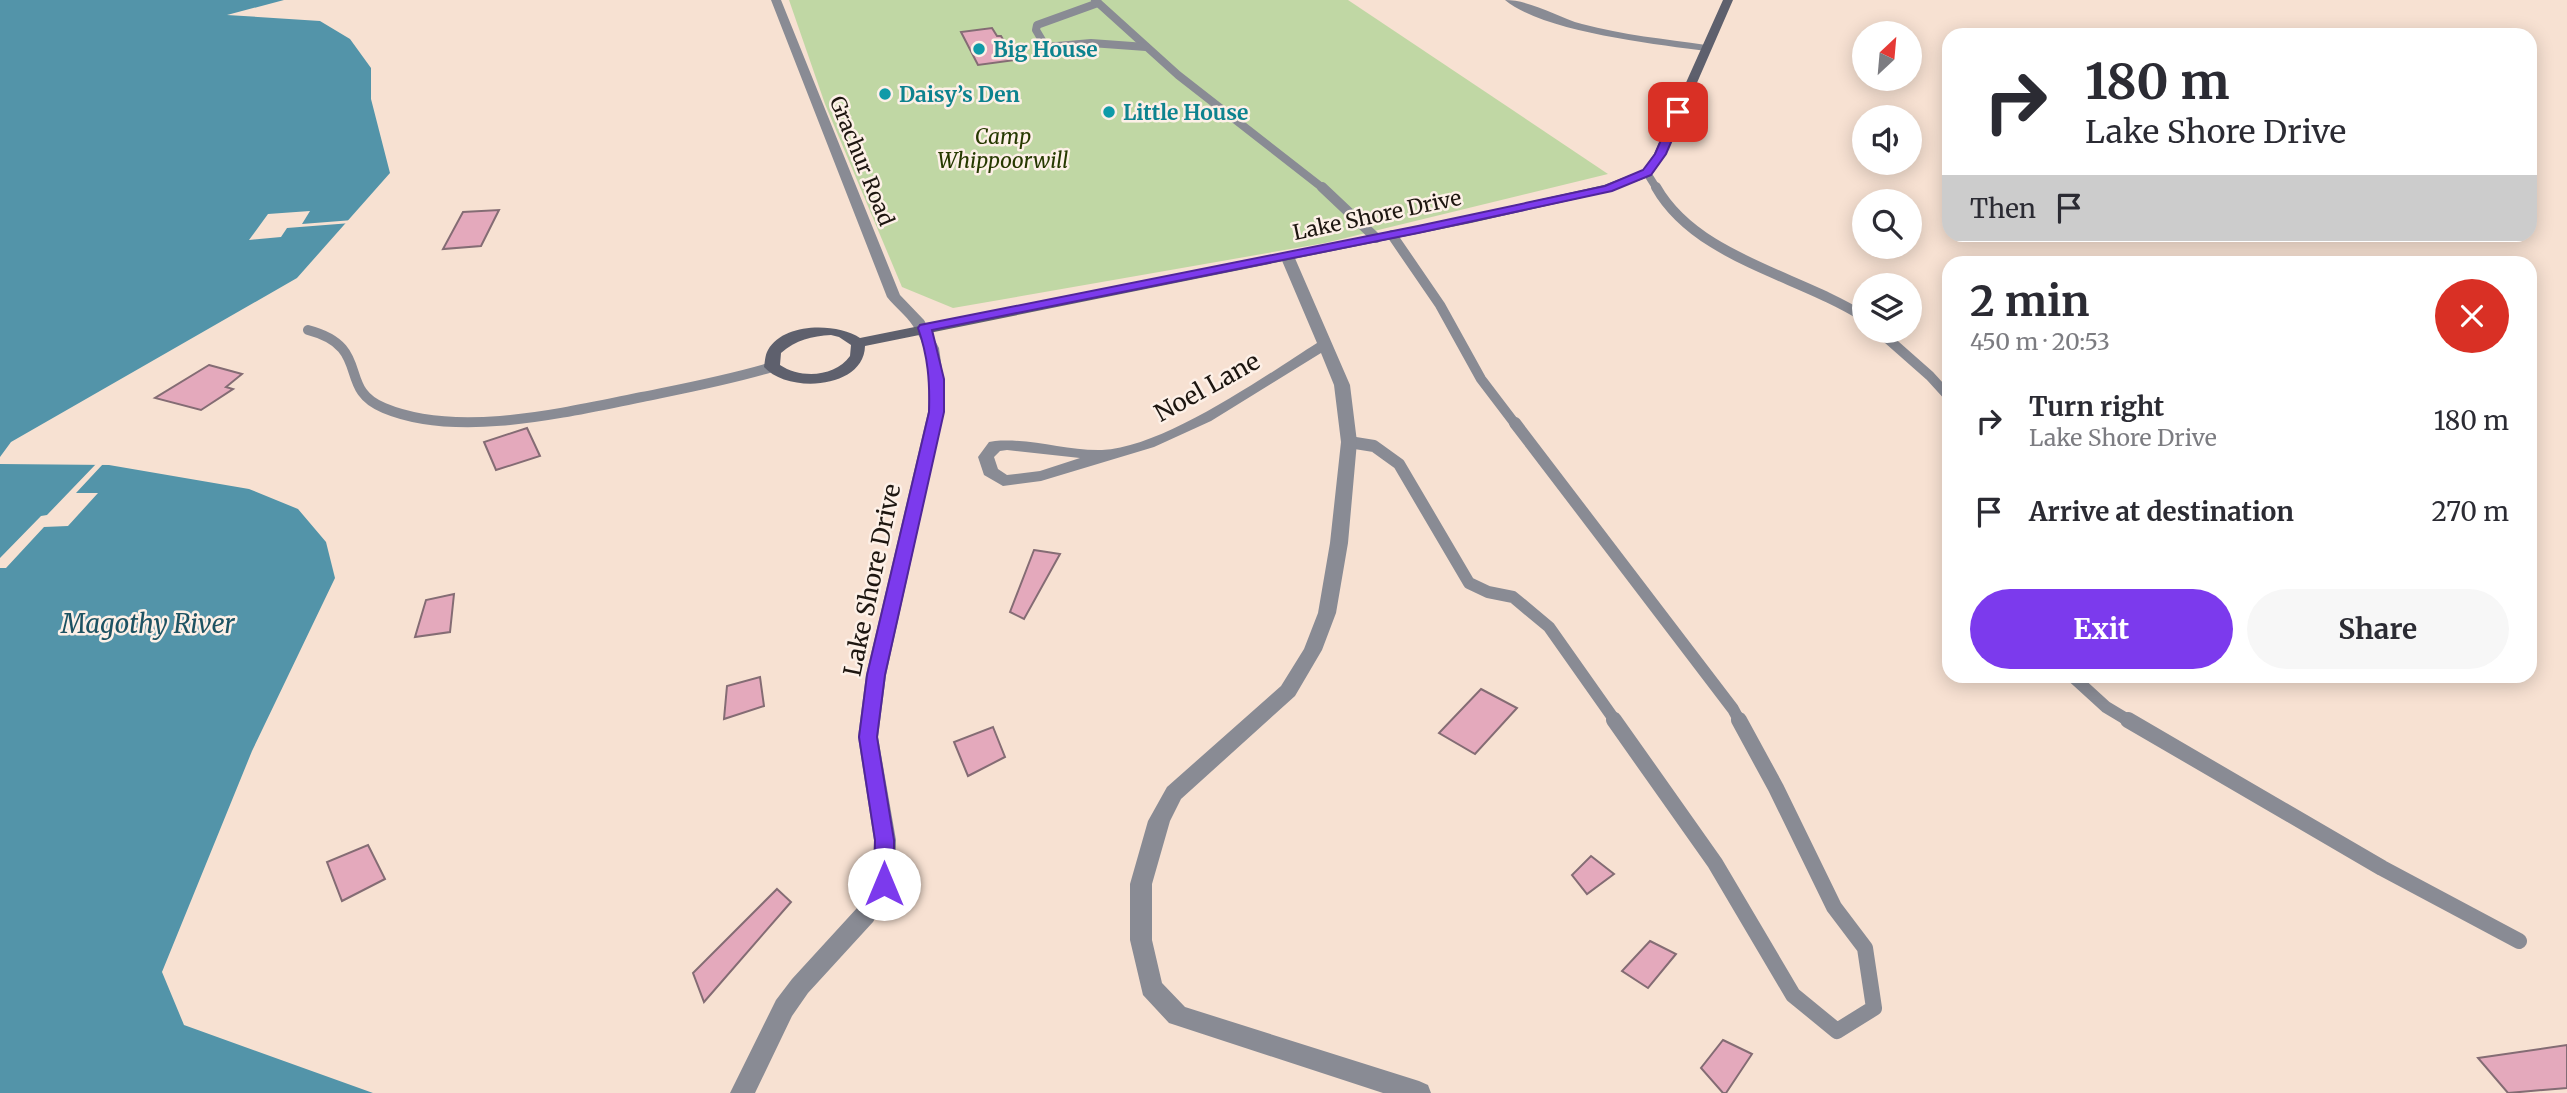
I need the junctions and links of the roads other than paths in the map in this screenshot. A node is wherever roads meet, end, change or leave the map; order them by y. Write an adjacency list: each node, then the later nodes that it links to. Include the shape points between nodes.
1 (776, 0): 12 (street, Grachur Road, via 894,297)
2 (1510, 0): 6 (street, via 1561,23)
3 (1728, 0): 6 (street)
4 (1097, 1): 5 (lane); 5 (lane, via 1037,24 1046,47 1091,43)
5 (1146, 47): 9 (lane, via 1341,202)
6 (1706, 48): 7 (street, via 1660,154)
7 (1647, 173): 8 (street, Lake Shore Drive, via 1608,188); 11 (lane, via 1671,210 1703,238)
8 (1391, 235): 9 (street, Lake Shore Drive); 19 (lane, via 1418,268 1481,379 1733,709 1835,907 1865,947 1874,1008 1837,1031 1793,995 1715,863 1549,627 1513,597 1469,583 1399,464 1374,446)
9 (1376, 238): 10 (street, Lake Shore Drive)
10 (1287, 256): 12 (street, Lake Shore Drive); 15 (street)
11 (1852, 308)
12 (925, 328): 14 (street, Lake Shore Drive); 23 (street, Lake Shore Drive, via 937,379 936,412 876,675 868,737 885,840 884,884 865,915 785,1008)
13 (308, 330): 17 (lane, via 344,347 360,393 370,401 388,410 450,421 590,408)
14 (858, 343): 17 (street, via 843,332 804,334 774,352); 17 (street, via 856,359 835,374 804,380)
15 (1326, 343): 19 (street, via 1342,384); 20 (street, Noel Lane, via 1165,438)
16 (1893, 343): 18 (lane)
17 (772, 367)
18 (1942, 389)
19 (1349, 442): 24 (street, via 1327,613 1313,650 1288,691 1174,793 1159,821 1141,884 1141,940 1151,988 1177,1015)
20 (1104, 455): 20 (street, Noel Lane, via 1028,481 1003,481 990,471 986,457 995,446 1007,445)
21 (2080, 683): 22 (lane, via 2106,707 2382,868)
22 (2519, 941)
23 (742, 1093)
24 (1418, 1093)

